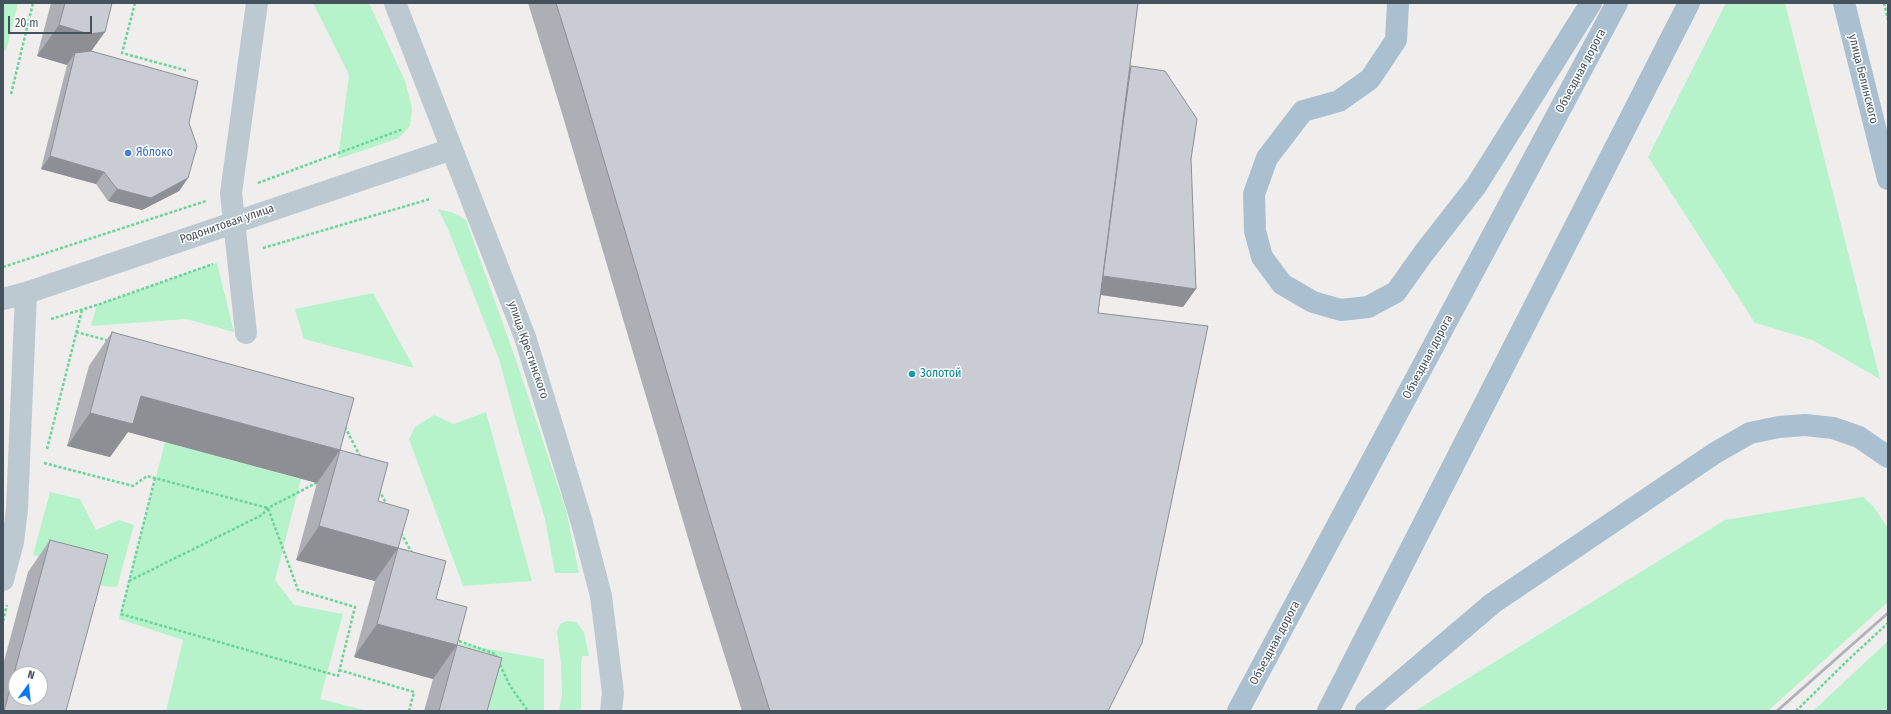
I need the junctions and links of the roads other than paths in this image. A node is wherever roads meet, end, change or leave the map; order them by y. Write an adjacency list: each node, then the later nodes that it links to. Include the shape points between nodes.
1 (257, 3): 10 (street, via 231,193)
2 (395, 3): 8 (street, улица Крестинского)
3 (1398, 3): 4 (main road, via 1396,40 1370,79 1340,101 1303,111 1267,158 1254,194 1255,231 1262,257 1282,284 1313,302 1341,310 1368,307 1396,292 1422,254 1476,186)
4 (1591, 3)
5 (1617, 3): 17 (main road, Объездная дорога)
6 (1689, 3): 18 (main road)
7 (1844, 3): 9 (main road, улица Белинского)
8 (452, 149): 10 (street, Родонитовая улица); 16 (street, улица Крестинского, via 525,337 582,523 601,596 613,693)
9 (1888, 179)
10 (234, 222): 11 (street, Родонитовая улица); 13 (street)
11 (26, 293): 12 (street, Родонитовая улица); 15 (street, via 17,509)
12 (3, 299)
13 (246, 333)
14 (1888, 457): 19 (main road, via 1859,437 1833,428 1806,425 1779,427 1750,434 1715,453 1493,603)
15 (3, 580)
16 (611, 711)
17 (1238, 711)
18 (1328, 711)
19 (1366, 711)

